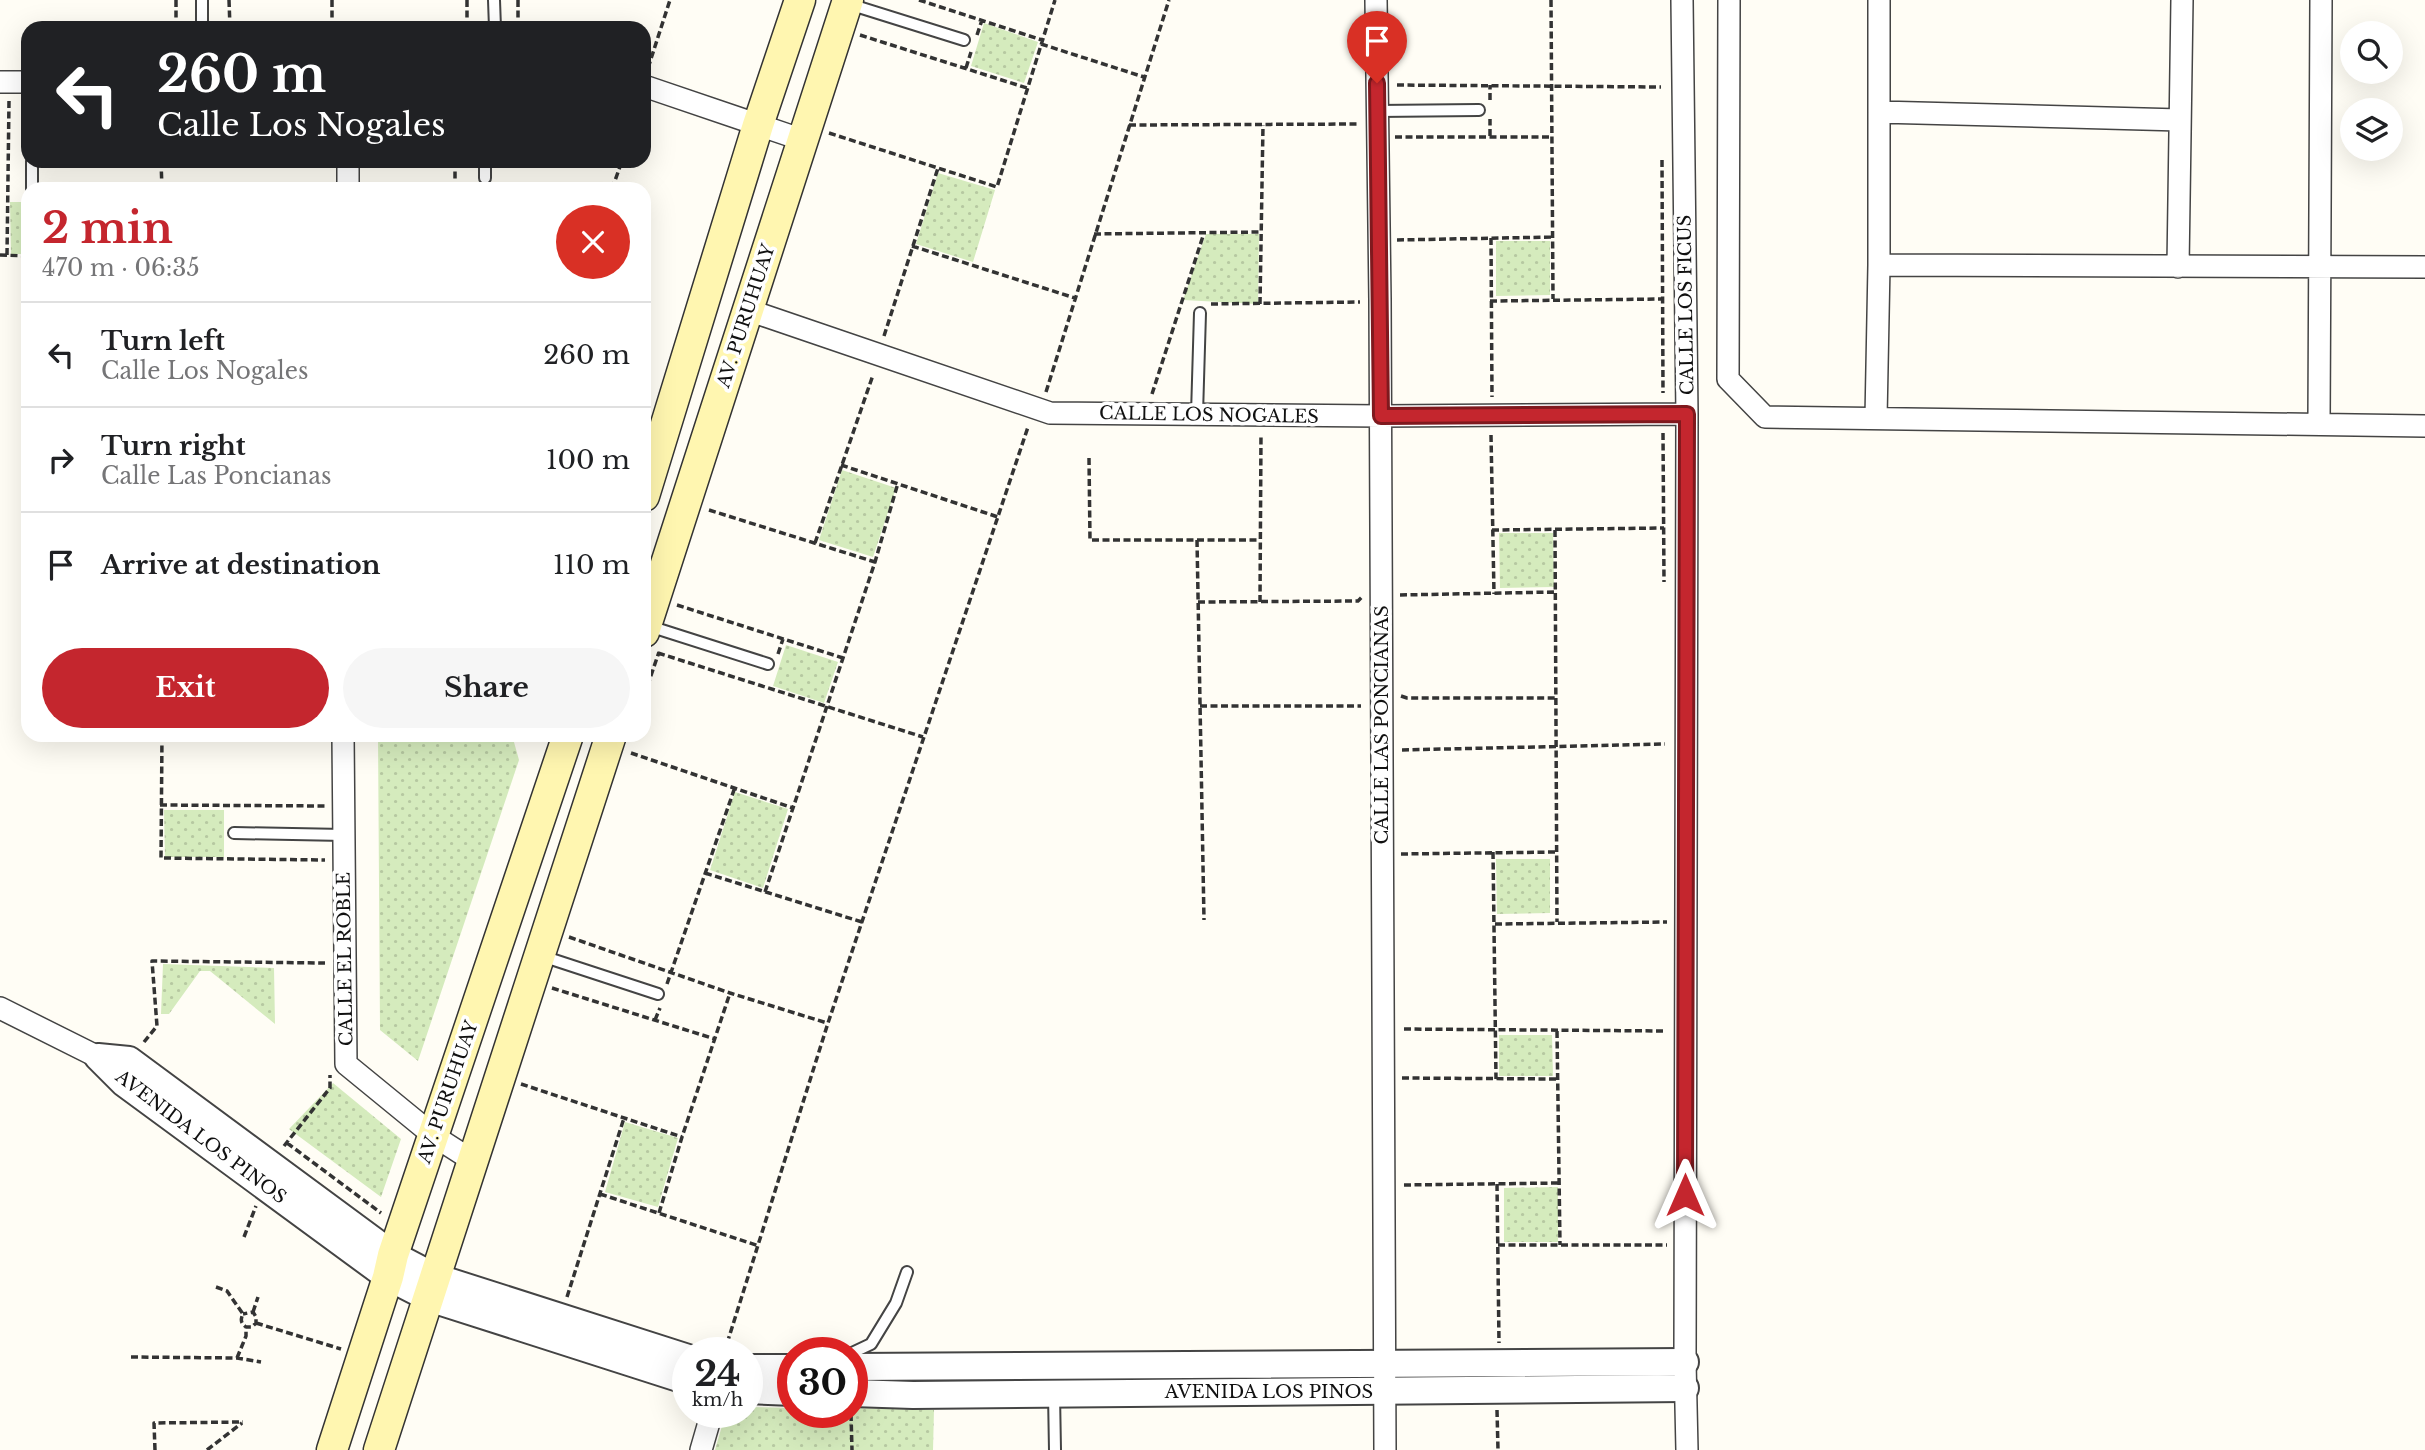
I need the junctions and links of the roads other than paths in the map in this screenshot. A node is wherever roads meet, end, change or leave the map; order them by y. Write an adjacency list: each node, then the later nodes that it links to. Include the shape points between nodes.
1 (202, 0): 11 (lane)
2 (494, 0): 12 (lane)
3 (800, 0): 21 (main road)
4 (1376, 0): 18 (street, CALLE LAS PONCIANAS)
5 (1682, 0): 32 (street, CALLE LOS FICUS)
6 (1730, 0): 34 (street, via 1728,379 1765,417)
7 (1879, 0): 19 (street)
8 (2182, 0): 20 (street)
9 (2321, 0): 27 (street)
10 (848, 2): 13 (lane); 22 (main road, AV. PURUHUAY)
11 (202, 21)
12 (495, 21)
13 (964, 40)
14 (651, 81): 21 (street)
15 (21, 84): 16 (street)
16 (4, 89)
17 (1479, 110): 18 (lane)
18 (1377, 111): 33 (street, CALLE LAS PONCIANAS)
19 (1879, 112): 20 (street); 25 (street)
20 (2180, 120): 26 (street)
21 (758, 125): 22 (street); 37 (main road)
22 (815, 136): 30 (main road, AV. PURUHUAY)
23 (485, 168): 24 (lane)
24 (485, 178)
25 (1879, 265): 26 (street); 34 (street)
26 (2178, 267): 27 (street)
27 (2319, 267): 28 (street); 35 (street)
28 (2425, 267)
29 (1200, 307): 31 (lane)
30 (748, 310): 31 (street, CALLE LOS NOGALES, via 1040,401 1050,413); 38 (main road, AV. PURUHUAY)
31 (1197, 414): 33 (street, CALLE LOS NOGALES)
32 (1687, 414): 33 (street, CALLE LOS NOGALES); 59 (street, CALLE LOS FICUS)
33 (1381, 416): 56 (street, CALLE LAS PONCIANAS)
34 (1876, 418): 35 (street)
35 (2319, 424): 36 (street)
36 (2425, 426)
37 (651, 473)
38 (652, 639): 39 (lane)
39 (768, 664)
40 (343, 742): 44 (street, CALLE EL ROBLE)
41 (566, 742): 49 (main road, AV. PURUHUAY)
42 (618, 743): 45 (main road)
43 (234, 833): 44 (lane)
44 (344, 835): 49 (street, CALLE EL ROBLE, via 346,1064)
45 (539, 955): 46 (lane); 50 (main road)
46 (661, 995)
47 (0, 1008): 48 (street)
48 (98, 1056): 51 (street, AVENIDA LOS PINOS, via 124,1083)
49 (434, 1136): 50 (street, CALLE EL ROBLE); 51 (main road, AV. PURUHUAY)
50 (473, 1161): 53 (main road)
51 (394, 1253): 53 (street, AVENIDA LOS PINOS); 64 (main road, AV. PURUHUAY)
52 (907, 1272): 54 (lane, via 896,1303)
53 (432, 1288): 55 (street, AVENIDA LOS PINOS); 58 (street, AVENIDA LOS PINOS); 65 (main road)
54 (868, 1345)
55 (672, 1354)
56 (1385, 1364): 57 (street, AVENIDA LOS PINOS); 59 (street, AVENIDA LOS PINOS, via 1500,1363); 60 (street, CALLE LAS PONCIANAS)
57 (868, 1367)
58 (672, 1375)
59 (1685, 1375): 60 (street, AVENIDA LOS PINOS, via 1497,1391); 69 (street, CALLE LOS FICUS)
60 (1385, 1391): 61 (street, AVENIDA LOS PINOS); 68 (street, CALLE LAS PONCIANAS)
61 (1054, 1394): 62 (street, AVENIDA LOS PINOS); 67 (lane)
62 (868, 1402)
63 (707, 1428): 66 (street)
64 (332, 1450)
65 (379, 1450)
66 (701, 1450)
67 (1055, 1450)
68 (1385, 1450)
69 (1687, 1450)

